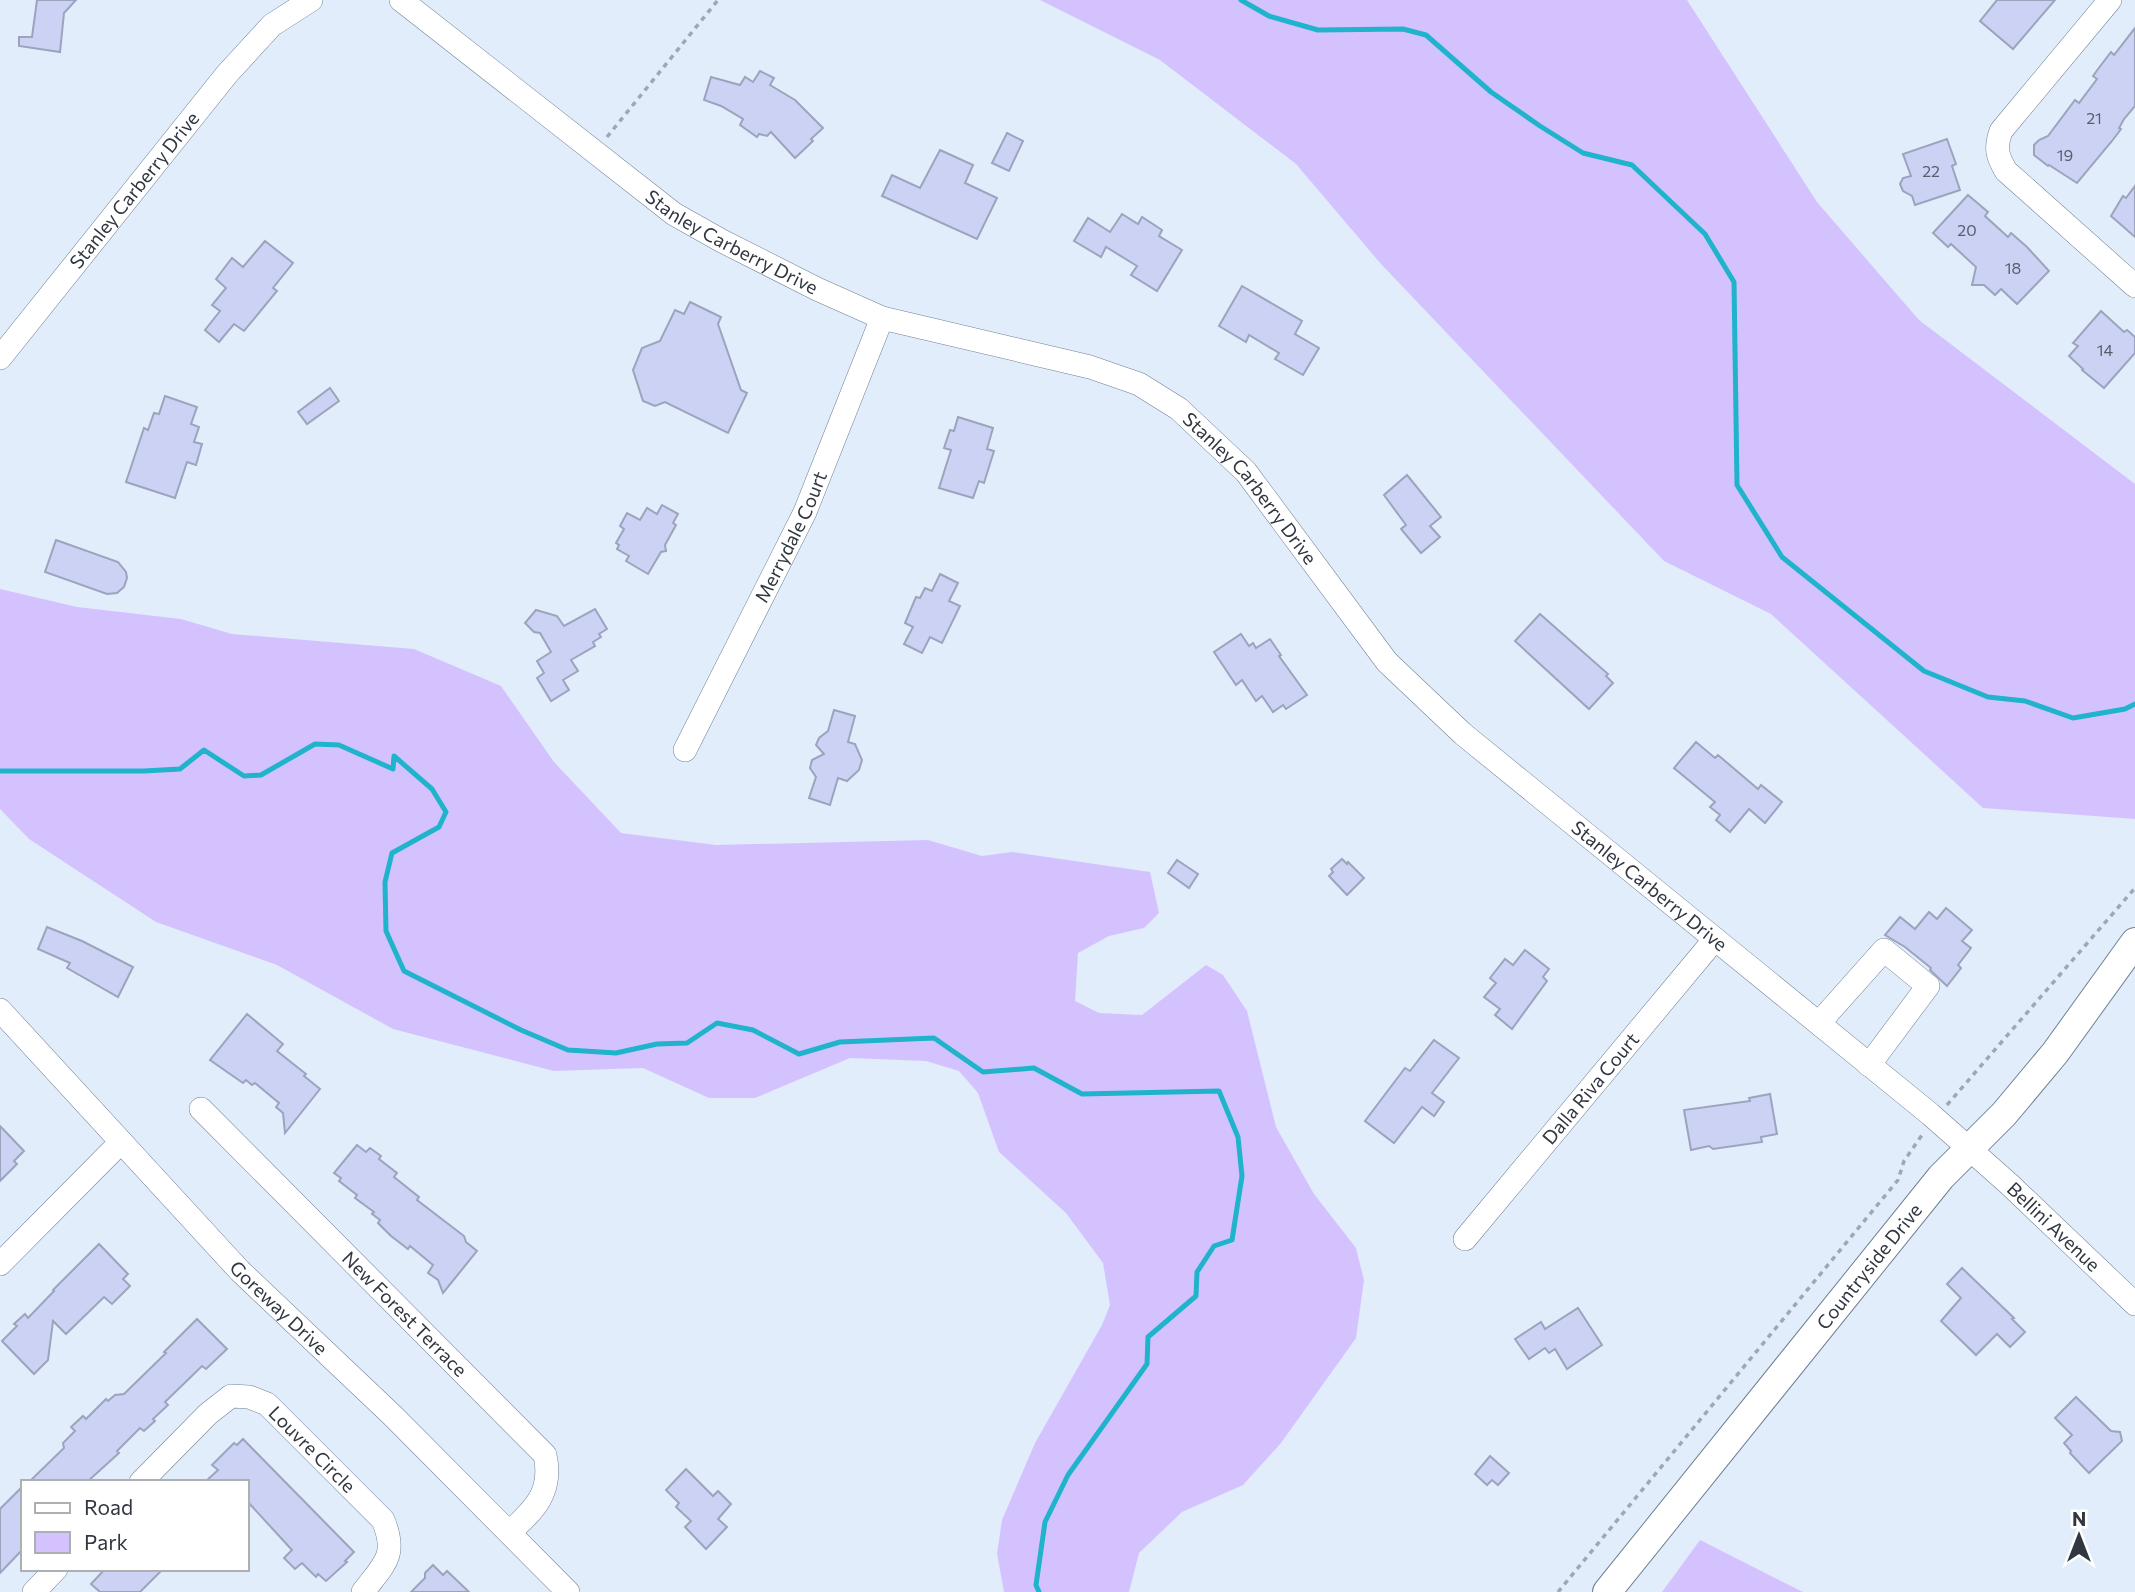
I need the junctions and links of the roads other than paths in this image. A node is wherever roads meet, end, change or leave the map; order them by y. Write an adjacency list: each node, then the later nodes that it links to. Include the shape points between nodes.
1 (275, 0): 5 (street)
2 (311, 0): 5 (street, Stanley Carberry Drive)
3 (2110, 0): 6 (street, via 2001,131 1997,157 2006,171)
4 (410, 4): 7 (street, Stanley Carberry Drive, via 674,214 722,242)
5 (272, 25): 8 (street, Stanley Carberry Drive)
6 (2135, 286)
7 (882, 317): 9 (street, Merrydale Court, via 805,512); 10 (street, Stanley Carberry Drive, via 1090,367 1139,384 1179,409 1246,472 1388,662 1462,734)
8 (0, 358)
9 (685, 750)
10 (1715, 939): 13 (street, Stanley Carberry Drive); 18 (street, Dalla Riva Court)
11 (2132, 946): 17 (main road, Countryside Drive, via 2054,1053)
12 (0, 1010): 16 (street, Goreway Drive)
13 (1819, 1023): 14 (street, Stanley Carberry Drive); 14 (street, via 1884,950 1928,986)
14 (1869, 1065): 17 (street, Stanley Carberry Drive)
15 (201, 1109): 22 (street, New Forest Terrace, via 545,1455 546,1487 533,1510)
16 (121, 1142): 19 (street); 22 (street, Goreway Drive, via 240,1271)
17 (1970, 1149): 20 (street, Bellini Avenue); 27 (main road, Countryside Drive, via 1932,1188)
18 (1465, 1239)
19 (0, 1264)
20 (2135, 1304)
21 (143, 1480): 25 (street, Louvre Circle, via 231,1396 267,1404 383,1520 390,1551)
22 (510, 1532): 26 (street, Goreway Drive)
23 (54, 1571): 24 (street)
24 (34, 1592)
25 (363, 1592)
26 (568, 1592)
27 (1607, 1592)

